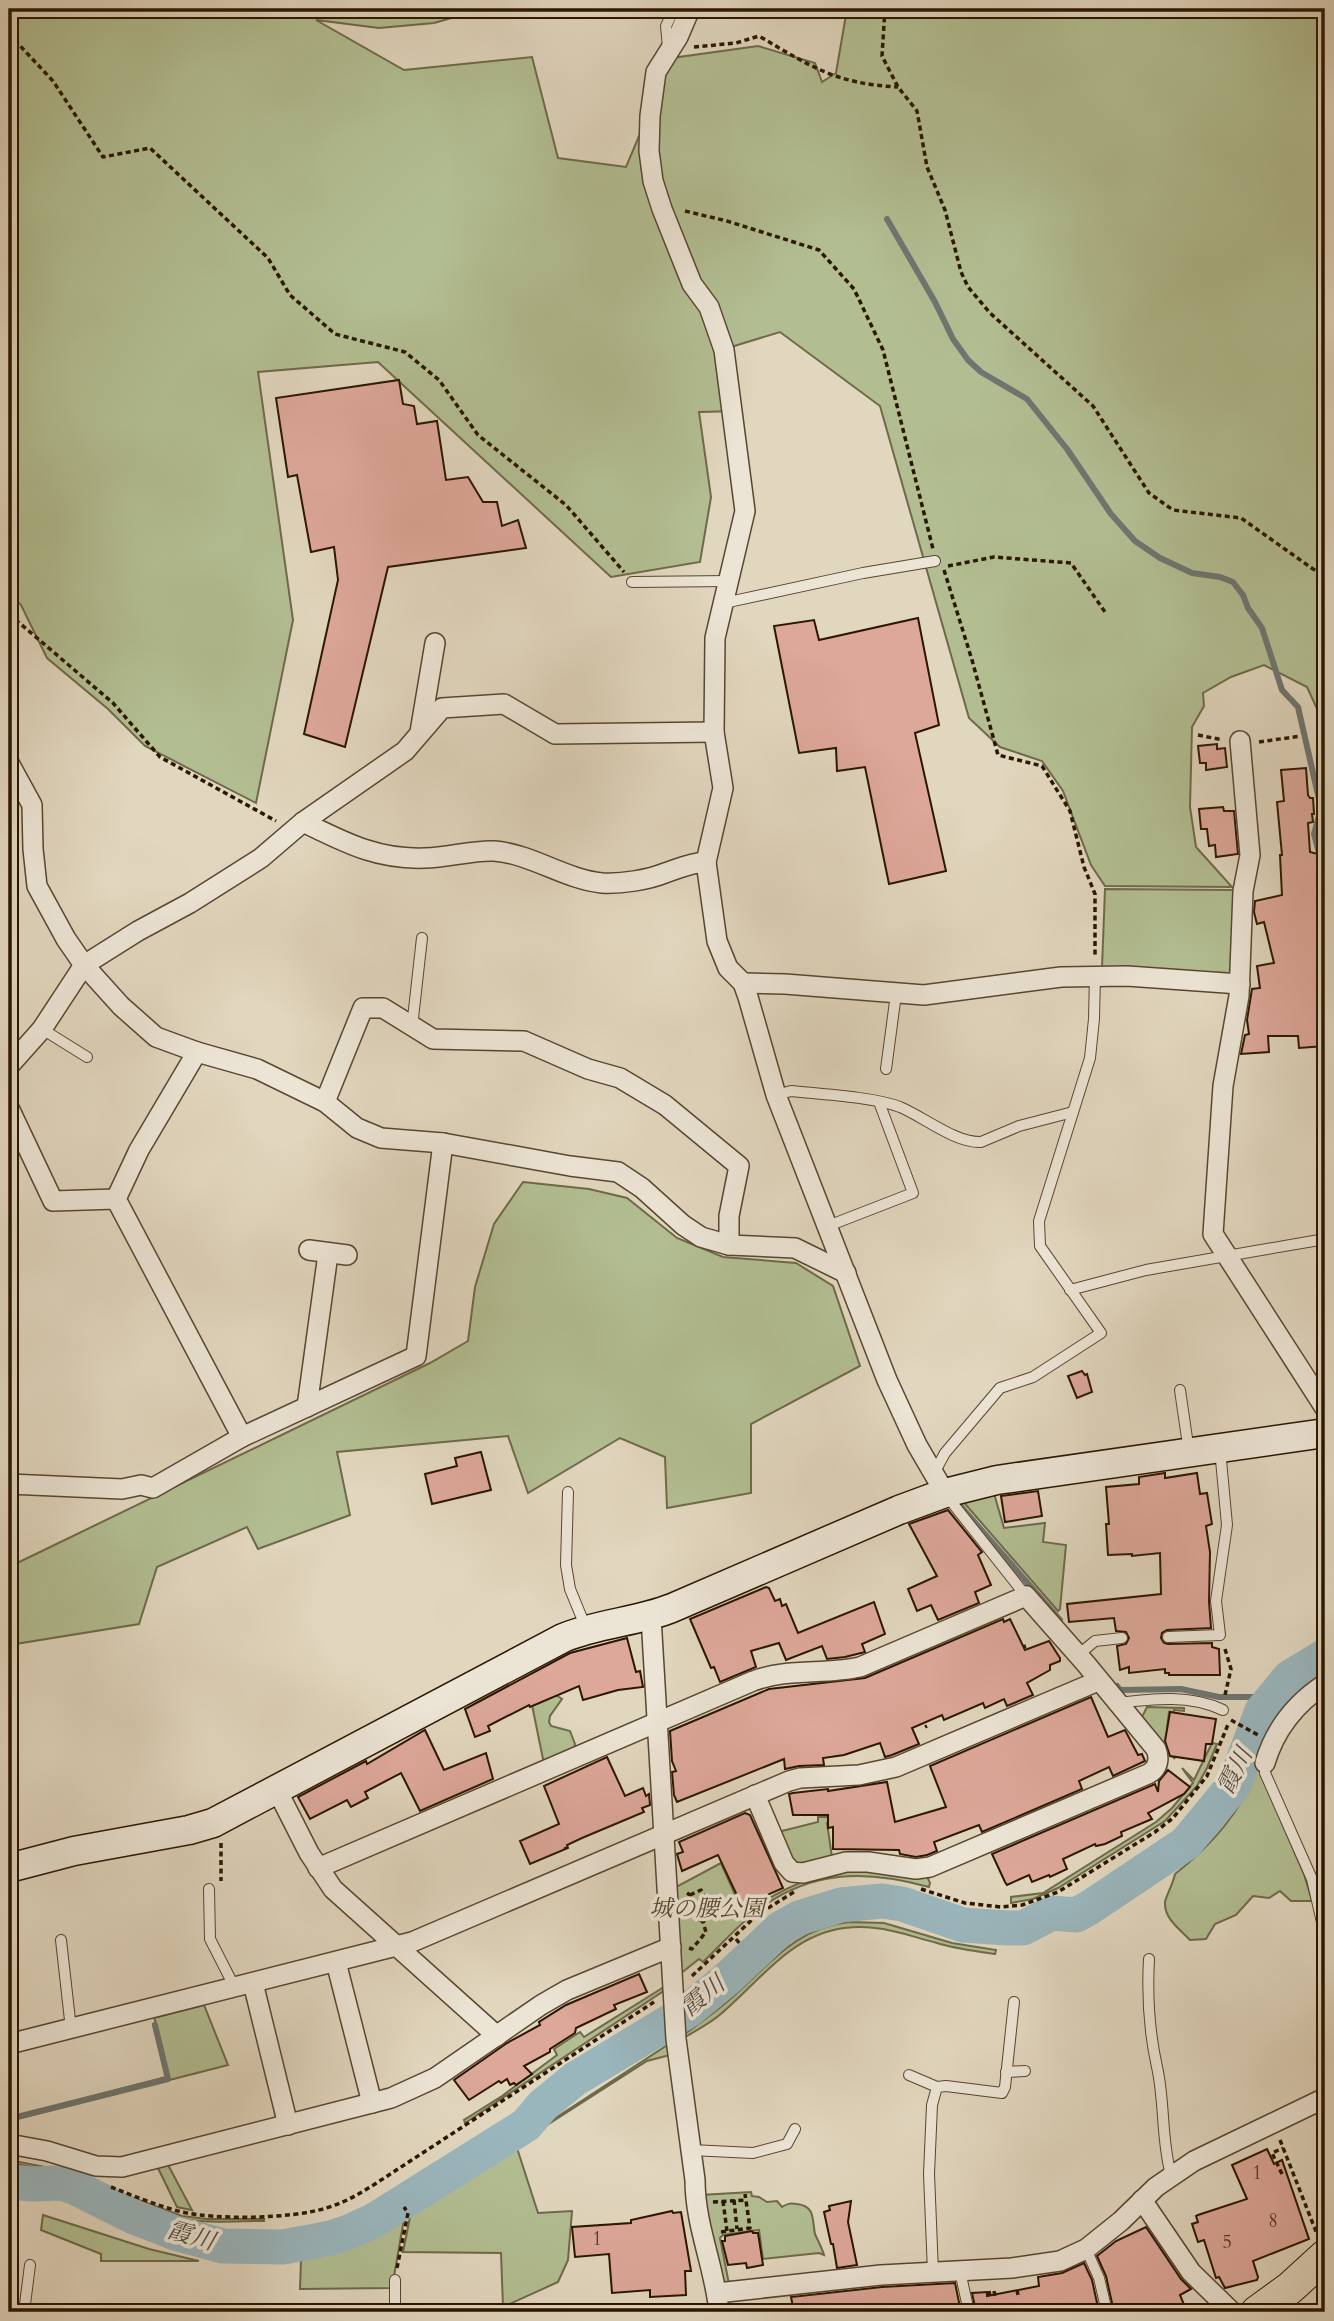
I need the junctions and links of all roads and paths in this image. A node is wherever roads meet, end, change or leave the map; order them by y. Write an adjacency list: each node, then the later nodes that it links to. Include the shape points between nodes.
1 (674, 9): 5 (lane, via 666,26)
2 (690, 9): 5 (street)
3 (885, 9): 6 (path, via 882,56)
4 (9, 34): 11 (path, via 53,81 103,157 150,148 268,258 290,295 335,334 405,352 439,380 478,435 566,505)
5 (673, 44): 6 (path, via 694,47 759,36 826,74 866,86); 7 (street, via 656,72 650,116 649,152)
6 (898, 87): 9 (path, via 918,111 927,167 945,210 961,272 990,313 1093,406 1149,493 1173,510 1241,518)
7 (662, 209): 8 (path, via 727,221 819,250 854,289 883,350); 10 (street, via 692,284 709,307 724,350 745,511)
8 (935, 561): 12 (lane)
9 (1325, 575)
10 (730, 581): 11 (lane); 12 (street)
11 (632, 582)
12 (724, 603): 17 (street, via 715,638)
13 (1105, 612): 24 (path, via 1072,564 994,557 943,567 998,755 1042,766 1070,811 1095,894)
14 (9, 614): 20 (path, via 113,703 160,757)
15 (435, 643): 16 (street)
16 (420, 732): 17 (street, via 442,708 504,704 555,734); 20 (street, via 405,751)
17 (715, 732): 21 (street, via 723,788)
18 (1240, 741): 26 (street, via 1250,855 1243,891)
19 (9, 762): 23 (street, via 32,805 37,886)
20 (298, 826): 21 (street, via 386,856 494,852 602,883); 23 (street, via 261,858)
21 (706, 862): 25 (street, via 717,941 728,968)
22 (422, 938): 28 (lane)
23 (84, 965): 29 (street); 30 (street, via 156,1037)
24 (1095, 976): 26 (street); 27 (street); 38 (lane, via 1090,1058)
25 (743, 983): 27 (street); 34 (street)
26 (1240, 984): 45 (street, via 1223,1086 1213,1234)
27 (896, 995): 33 (lane)
28 (412, 1027): 35 (street, via 383,1008 363,1008); 43 (street, via 433,1039 524,1041 621,1078 665,1105 739,1166)
29 (42, 1029): 31 (lane); 32 (street)
30 (197, 1052): 35 (street, via 257,1069); 40 (street, via 139,1150)
31 (87, 1057)
32 (9, 1066)
33 (886, 1069)
34 (776, 1095): 36 (lane, via 791,1091); 41 (street)
35 (325, 1102): 39 (street, via 358,1128 380,1138)
36 (879, 1102): 38 (lane, via 975,1142); 41 (lane, via 913,1193)
37 (9, 1108): 40 (street, via 53,1201)
38 (1073, 1112): 47 (lane, via 1039,1221 1040,1246)
39 (443, 1143): 43 (street, via 618,1172 701,1237); 49 (street, via 416,1356)
40 (117, 1199): 52 (street)
41 (828, 1226): 46 (street)
42 (1325, 1239): 45 (lane)
43 (730, 1245): 46 (street, via 794,1248)
44 (328, 1253): 49 (street)
45 (1227, 1256): 47 (lane); 50 (street)
46 (846, 1273): 55 (street, via 887,1380)
47 (1070, 1290): 55 (lane, via 1101,1333 1033,1377 1000,1388 944,1453)
48 (1181, 1390): 54 (lane)
49 (307, 1408): 52 (street)
50 (1325, 1408)
51 (1325, 1433): 53 (street)
52 (242, 1437): 56 (street, via 153,1488)
53 (1220, 1448): 54 (street); 61 (lane, via 1227,1525 1216,1601)
54 (1189, 1452): 55 (street, via 997,1480)
55 (939, 1483): 58 (lane); 59 (street, via 899,1510)
56 (9, 1484)
57 (568, 1492): 60 (lane, via 566,1565)
58 (1026, 1596): 64 (street); 69 (street, via 860,1667 764,1677)
59 (651, 1616): 60 (street); 69 (street)
60 (586, 1629): 73 (street)
61 (1220, 1635): 62 (lane); 68 (path, via 1231,1665)
62 (1168, 1637)
63 (1122, 1638): 64 (lane, via 1094,1641)
64 (1084, 1650): 65 (street)
65 (1098, 1681): 67 (street); 74 (street, via 896,1767 849,1776 800,1778)
66 (1325, 1685): 72 (street, via 1285,1721)
67 (1116, 1703): 68 (lane, via 1184,1700); 74 (street, via 1156,1749 1158,1763 1153,1772 930,1867 846,1862 792,1872)
68 (1225, 1711): 79 (path, via 1207,1776 1173,1818 1058,1892 1022,1905 991,1906 965,1903)
69 (657, 1722): 76 (street); 78 (street)
70 (1234, 1723): 71 (path)
71 (1267, 1740)
72 (1265, 1763): 87 (lane, via 1265,1773 1312,1879)
73 (277, 1790): 75 (street); 78 (street)
74 (755, 1795): 76 (street)
75 (217, 1821): 77 (street); 81 (path, via 221,1884)
76 (664, 1834): 91 (street); 92 (street)
77 (9, 1868)
78 (318, 1868): 91 (street, via 333,1889)
79 (917, 1887)
80 (803, 1889): 96 (path, via 764,1910)
81 (209, 1892): 95 (lane, via 211,1939)
82 (690, 1895): 84 (path, via 701,1890)
83 (722, 1899): 84 (path)
84 (712, 1911): 86 (path)
85 (692, 1913): 86 (path)
86 (703, 1922): 92 (path, via 706,1932 692,1949)
87 (1325, 1931)
88 (736, 1939): 90 (path)
89 (61, 1940): 98 (lane)
90 (741, 1945)
91 (396, 1946): 94 (street); 99 (street)
92 (677, 1947): 96 (street); 99 (street, via 568,1990)
93 (1149, 1958): 115 (lane, via 1153,2056)
94 (336, 1962): 95 (street); 106 (street)
95 (244, 1986): 98 (street); 108 (street)
96 (672, 1992): 112 (street); 113 (path)
97 (1014, 2002): 102 (lane)
98 (71, 2029): 100 (street)
99 (497, 2036): 106 (street, via 435,2078)
100 (9, 2044)
101 (1025, 2071): 102 (lane)
102 (1006, 2072): 104 (lane, via 1002,2093)
103 (909, 2075): 104 (lane)
104 (936, 2087): 132 (lane, via 929,2174)
105 (1325, 2098): 107 (street)
106 (373, 2102): 108 (street)
107 (1272, 2122): 111 (path); 115 (street)
108 (288, 2124): 110 (street, via 114,2168)
109 (794, 2129): 112 (lane, via 786,2144 753,2153)
110 (9, 2144)
111 (1283, 2148): 114 (path, via 1272,2153); 129 (path)
112 (691, 2150): 134 (street, via 695,2195)
113 (394, 2172): 116 (path); 117 (path, via 323,2209 243,2216 183,2212)
114 (1282, 2174)
115 (1171, 2175): 121 (street)
116 (398, 2179)
117 (99, 2182)
118 (745, 2194): 120 (path)
119 (734, 2200): 120 (path); 122 (path); 125 (path)
120 (746, 2200): 125 (path, via 750,2228)
121 (1142, 2200): 128 (street); 139 (street, via 1191,2272)
122 (723, 2201): 123 (path); 126 (path)
123 (710, 2202)
124 (404, 2207): 133 (path, via 408,2213)
125 (737, 2230): 126 (path)
126 (727, 2231): 127 (path)
127 (718, 2238)
128 (1086, 2249): 131 (street, via 1051,2263); 138 (lane)
129 (1323, 2249): 140 (main road, via 1290,2288)
130 (30, 2265): 135 (lane)
131 (960, 2270): 132 (street); 137 (lane)
132 (933, 2272): 134 (street, via 881,2275)
133 (395, 2280): 136 (lane)
134 (718, 2302)
135 (24, 2312)
136 (395, 2312)
137 (969, 2312)
138 (1107, 2312)
139 (1232, 2312)
140 (1257, 2312)

